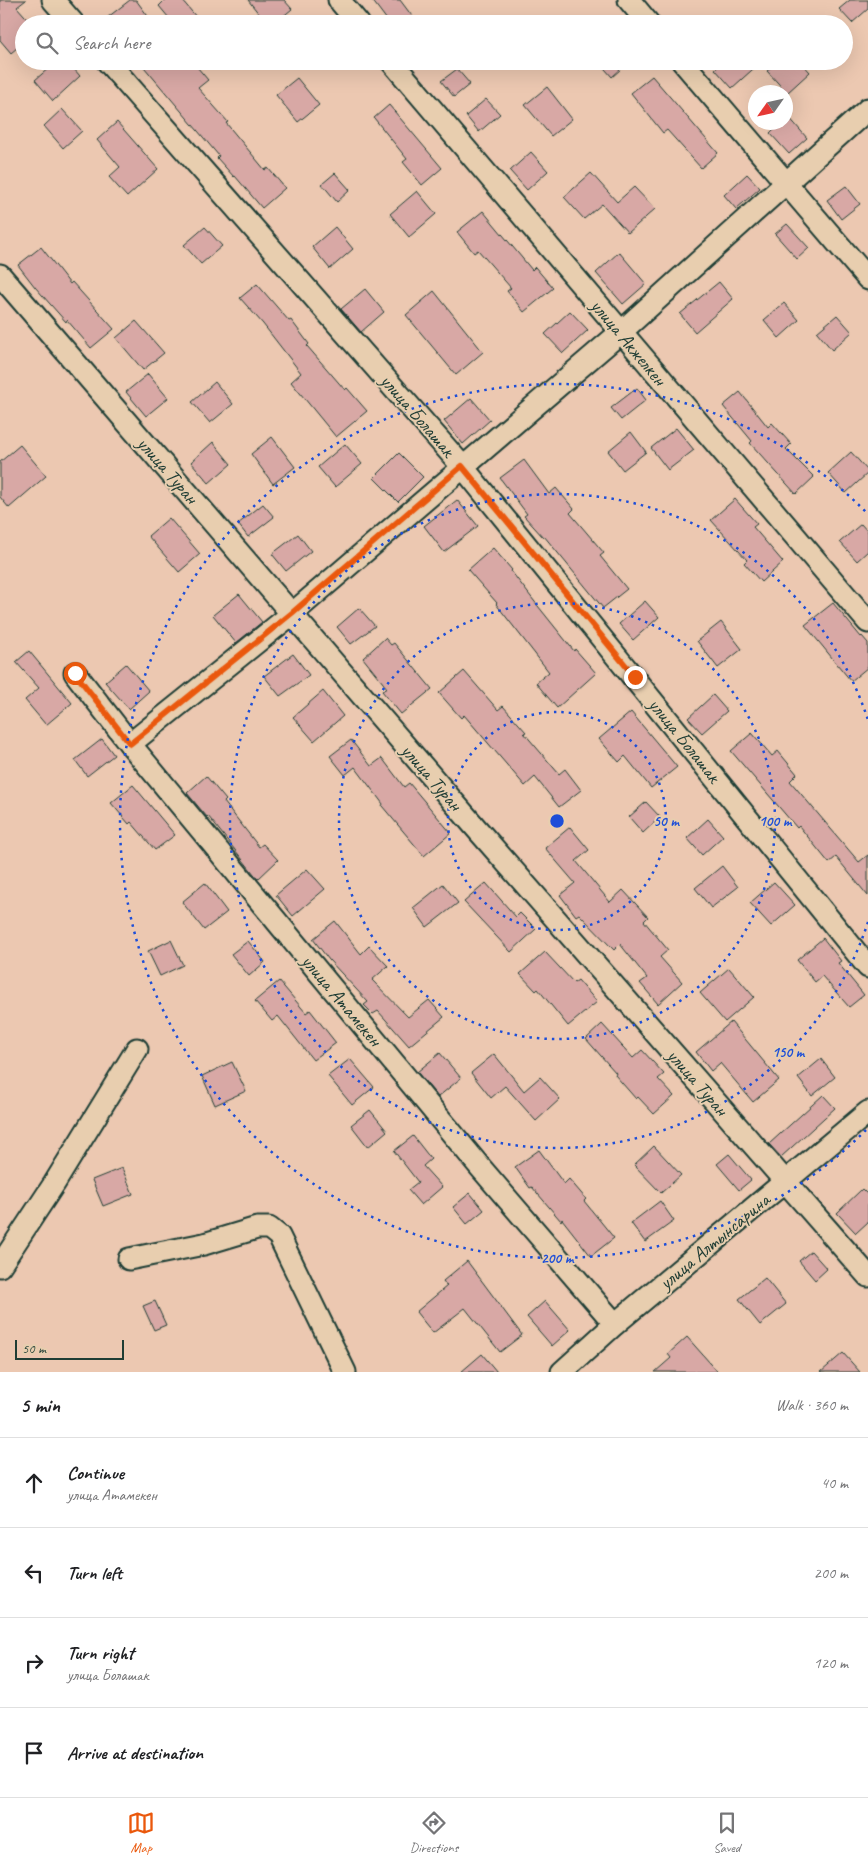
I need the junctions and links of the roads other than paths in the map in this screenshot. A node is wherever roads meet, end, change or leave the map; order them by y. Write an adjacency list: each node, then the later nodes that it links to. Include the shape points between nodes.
1 (53, 0): 4 (street)
2 (339, 0): 5 (street)
3 (629, 0): 6 (street)
4 (66, 15)
5 (352, 15)
6 (642, 15)
7 (115, 70): 15 (street, улица Болашак)
8 (399, 70): 14 (street, улица Акжелкен)
9 (690, 70): 11 (street)
10 (868, 109): 11 (street)
11 (786, 183): 13 (street); 14 (street)
12 (0, 275): 16 (street, улица Туран)
13 (868, 280)
14 (621, 332): 15 (street); 17 (street, улица Акжелкен)
15 (462, 466): 16 (street); 20 (street, улица Болашак)
16 (292, 613): 19 (street); 23 (street, улица Туран)
17 (868, 622)
18 (75, 673): 19 (street, улица Атамекен)
19 (130, 744): 27 (street, улица Атамекен, via 480,1167)
20 (868, 967)
21 (137, 1049): 25 (street)
22 (868, 1112): 23 (street, улица Алтынсарина)
23 (785, 1182): 26 (street, улица Туран); 27 (street, улица Алтынсарина)
24 (129, 1259): 28 (street, via 204,1244 257,1228 269,1228 279,1236)
25 (0, 1266)
26 (868, 1276)
27 (615, 1324): 29 (street, улица Алтынсарина)
28 (344, 1372)
29 (562, 1372)

